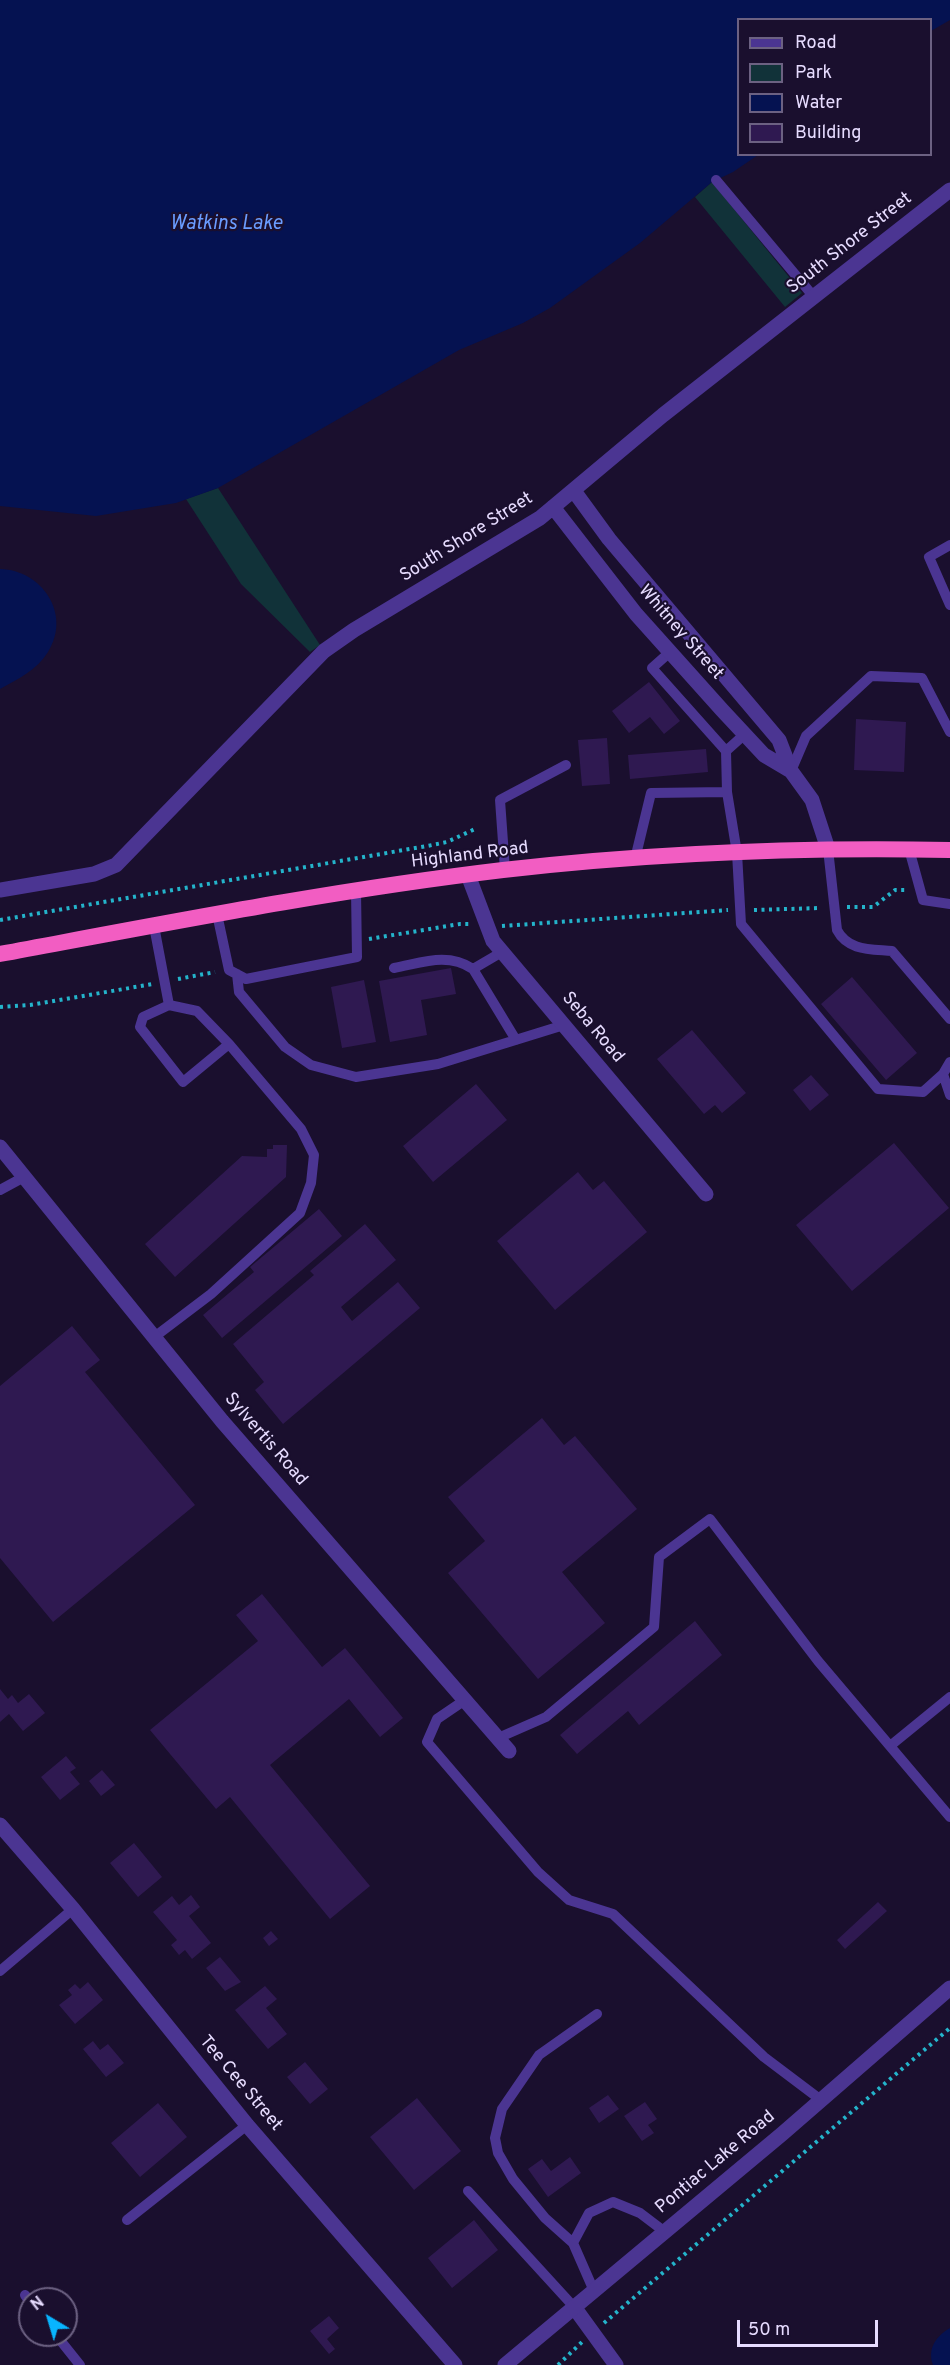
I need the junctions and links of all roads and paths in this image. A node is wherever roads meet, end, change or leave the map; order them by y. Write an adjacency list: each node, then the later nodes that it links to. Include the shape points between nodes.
1 (716, 180): 3 (lane)
2 (950, 190): 3 (street, South Shore Street)
3 (814, 297): 4 (street, South Shore Street, via 663,415)
4 (574, 491): 5 (street, South Shore Street); 7 (street, Whitney Street)
5 (553, 507): 8 (street, Whitney Street); 26 (street, South Shore Street, via 324,651 116,865 94,874)
6 (950, 545): 9 (lane, via 929,557)
7 (630, 564): 8 (street); 10 (street, Whitney Street)
8 (610, 580): 11 (street, Whitney Street)
9 (950, 605)
10 (686, 629): 11 (street); 16 (street, Whitney Street, via 780,740)
11 (668, 649): 13 (street, Whitney Street); 14 (lane, via 652,668)
12 (950, 732): 16 (lane, via 922,678 871,676 806,736)
13 (745, 734): 14 (lane); 16 (street, Whitney Street, via 764,755)
14 (726, 751): 17 (lane)
15 (566, 765): 24 (lane, via 500,800)
16 (791, 771): 19 (street, Whitney Street, via 812,800)
17 (727, 792): 22 (lane); 23 (lane, via 651,793)
18 (475, 829): 30 (path, via 427,846)
19 (828, 849): 20 (highway, Highland Road); 22 (highway, Highland Road); 38 (lane, via 841,938 861,948 892,951)
20 (909, 849): 21 (highway, Highland Road); 28 (lane, via 923,900)
21 (950, 850)
22 (736, 853): 23 (highway, Highland Road); 43 (lane, via 741,924 878,1089 923,1092)
23 (635, 859): 24 (highway, Highland Road)
24 (505, 870): 25 (highway, Highland Road)
25 (468, 875): 27 (highway, Highland Road); 32 (street, Seba Road, via 493,941)
26 (0, 890)
27 (356, 891): 29 (highway, Highland Road); 36 (lane, via 357,957 246,979)
28 (950, 904)
29 (217, 914): 31 (highway, Highland Road); 36 (lane, via 229,970)
30 (0, 920)
31 (154, 926): 33 (highway, Highland Road); 37 (lane)
32 (502, 952): 35 (lane); 39 (street, Seba Road)
33 (0, 954)
34 (394, 968): 35 (lane, via 450,958)
35 (472, 969): 40 (lane)
36 (237, 974): 40 (lane, via 239,992 285,1047 311,1065 356,1077 438,1064)
37 (170, 1005): 41 (lane, via 197,1011); 41 (lane, via 143,1017 140,1027 183,1082)
38 (950, 1019)
39 (564, 1025): 40 (lane); 48 (street, Seba Road)
40 (516, 1040)
41 (229, 1044): 49 (lane, via 301,1129 314,1155 311,1183 300,1213 211,1293)
42 (950, 1062): 43 (lane)
43 (943, 1074): 44 (lane)
44 (950, 1095)
45 (0, 1147): 46 (street, Sylvertis Road)
46 (24, 1177): 47 (lane); 49 (street, Sylvertis Road)
47 (0, 1190)
48 (706, 1194)
49 (153, 1338): 51 (street, Sylvertis Road)
50 (950, 1697): 53 (lane)
51 (465, 1700): 52 (street, Sylvertis Road); 62 (lane, via 437,1719 427,1742 538,1872 569,1900 613,1914 764,2057)
52 (498, 1738): 53 (lane, via 546,1717 654,1628 659,1557 710,1520 818,1661); 54 (street, Sylvertis Road)
53 (890, 1746): 55 (lane)
54 (509, 1751)
55 (950, 1817)
56 (0, 1825): 57 (street, Tee Cee Street)
57 (73, 1909): 58 (lane); 63 (street, Tee Cee Street)
58 (0, 1971)
59 (950, 1988): 62 (street, Pontiac Lake Road)
60 (597, 2014): 67 (lane, via 539,2055 502,2109 495,2139 498,2153 513,2179 545,2218)
61 (950, 2028): 70 (path)
62 (821, 2100): 66 (street, Pontiac Lake Road)
63 (247, 2125): 65 (lane); 73 (street, Tee Cee Street)
64 (468, 2191): 69 (lane)
65 (127, 2220)
66 (665, 2232): 67 (lane, via 640,2212 613,2202 589,2213); 68 (street, Pontiac Lake Road)
67 (573, 2243): 68 (lane)
68 (594, 2291): 69 (street, Pontiac Lake Road)
69 (574, 2307): 70 (street); 74 (street, Pontiac Lake Road)
70 (593, 2333): 75 (path); 76 (street)
71 (66, 2347): 72 (lane)
72 (80, 2365)
73 (455, 2365)
74 (505, 2365)
75 (558, 2365)
76 (616, 2365)

